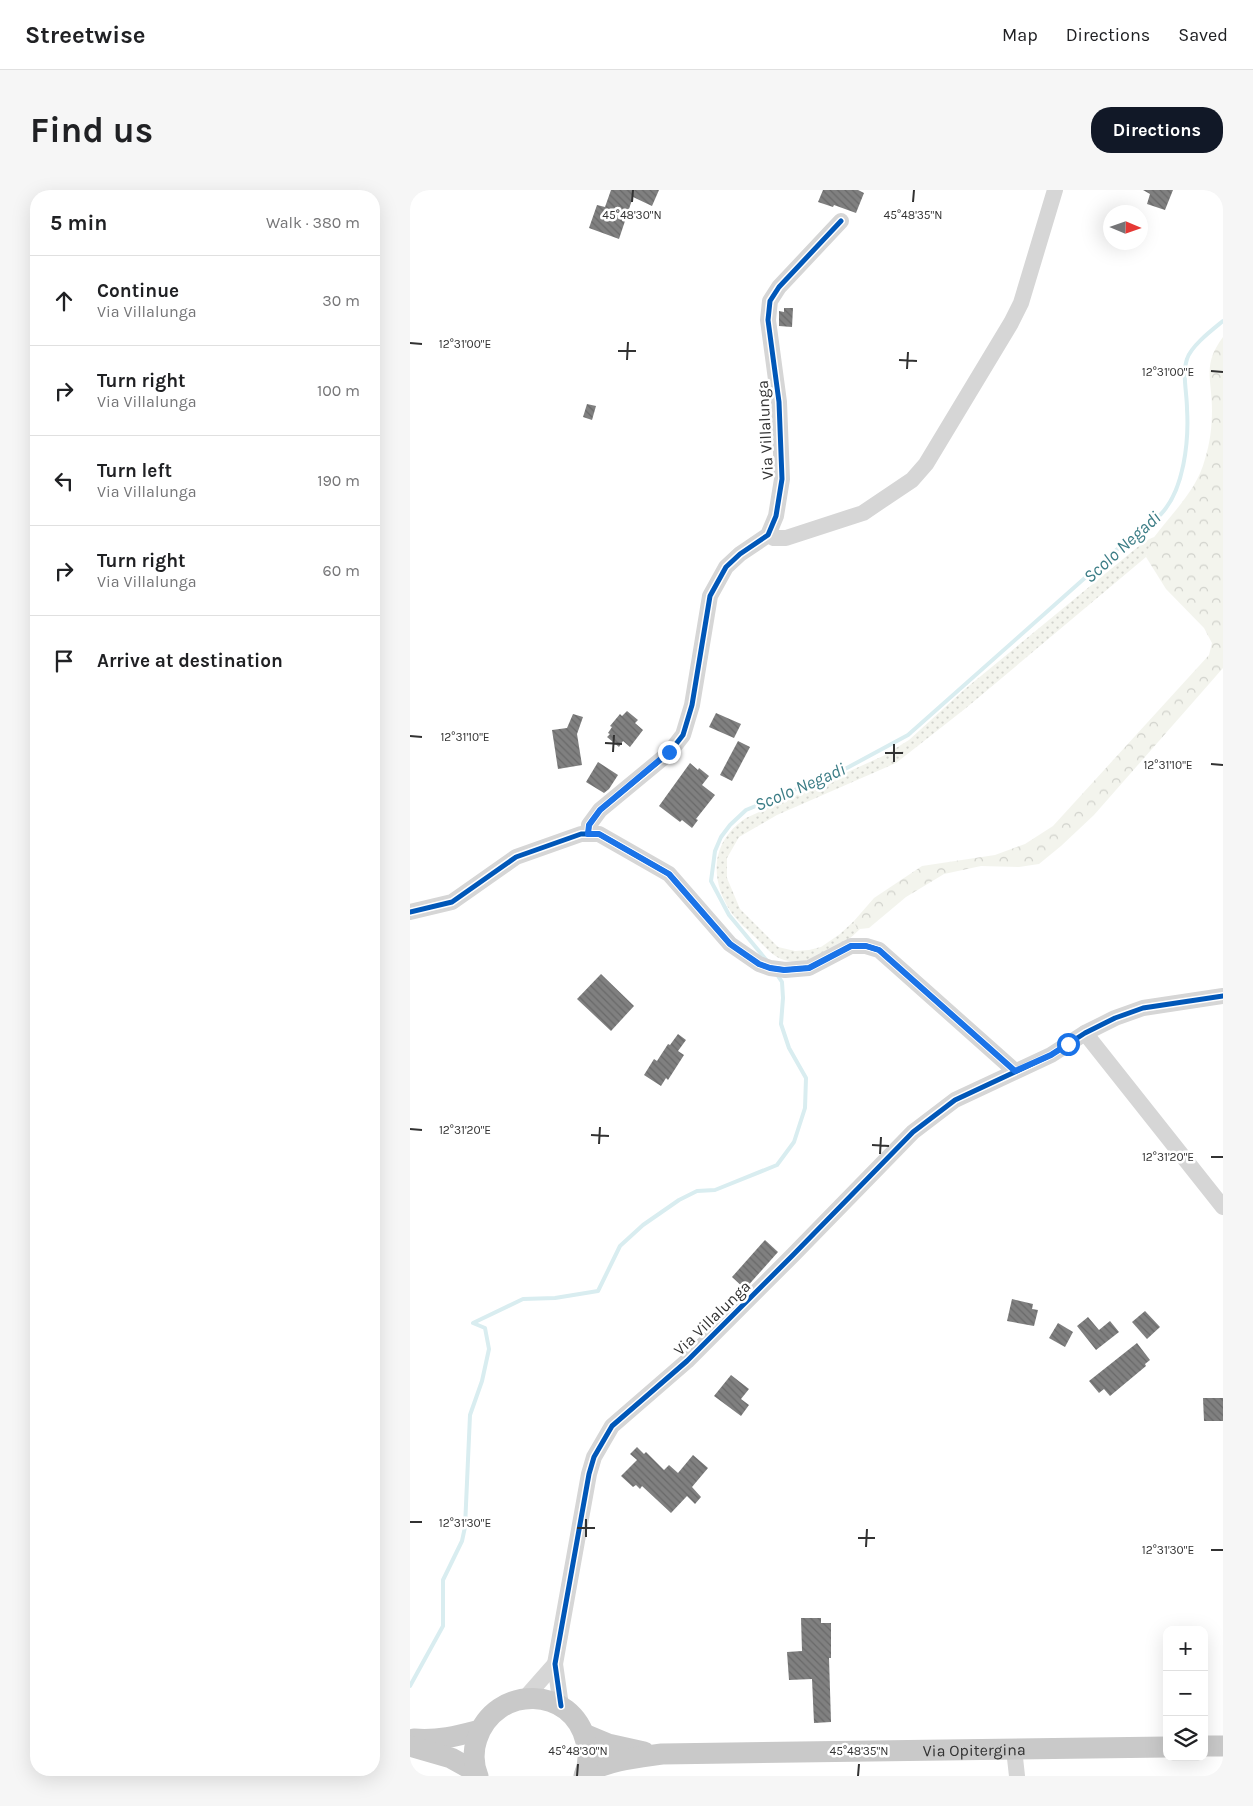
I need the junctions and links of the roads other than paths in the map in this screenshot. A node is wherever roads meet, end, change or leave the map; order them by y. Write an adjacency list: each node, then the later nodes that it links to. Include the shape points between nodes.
1 (1055, 190): 3 (street, via 1021,303 912,480 863,513 786,538)
2 (841, 221): 3 (street, Via Villalunga, via 779,287 770,301 768,320 779,402 782,479 776,516)
3 (768, 536): 4 (street, via 726,567 710,596 692,705 683,735 669,752 600,810 589,825)
4 (588, 834): 5 (street, via 516,857 452,902); 8 (street, via 599,834 669,874 730,944 759,964 784,970 809,968 851,946 879,950)
5 (410, 912)
6 (1223, 996): 7 (street, Via Villalunga, via 1143,1008)
7 (1085, 1033): 8 (street, Via Villalunga, via 1051,1055); 9 (street)
8 (1015, 1071): 10 (street, Via Villalunga, via 955,1100 913,1132 687,1361 612,1426 601,1442 589,1474)
9 (1223, 1207)
10 (555, 1664): 11 (street); 12 (street)
11 (525, 1698): 12 (main road, Via Opitergina, via 544,1699); 13 (main road, Via Opitergina, via 506,1703 490,1715)
12 (561, 1706): 14 (main road, Via Opitergina, via 575,1718)
13 (480, 1730): 15 (main road, via 432,1741); 22 (main road, Via Opitergina, via 474,1758)
14 (584, 1734): 21 (main road, Via Opitergina, via 608,1744); 23 (main road, Via Opitergina, via 588,1749)
15 (410, 1739)
16 (410, 1746): 22 (main road, Via Opitergina, via 451,1758)
17 (1208, 1746): 18 (main road)
18 (1223, 1746)
19 (1163, 1747): 20 (main road, Via Opitergina)
20 (1014, 1749): 21 (main road, Via Opitergina); 24 (street)
21 (662, 1754): 23 (main road, Via Opitergina, via 604,1764)
22 (477, 1774)
23 (585, 1774)
24 (1017, 1776)

